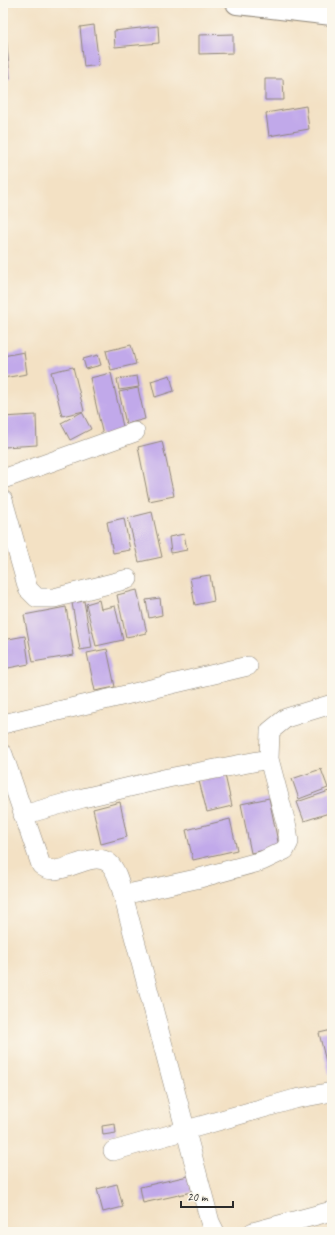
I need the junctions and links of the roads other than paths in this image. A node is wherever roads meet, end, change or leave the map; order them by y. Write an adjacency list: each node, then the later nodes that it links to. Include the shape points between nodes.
1 (237, 3): 2 (main road)
2 (332, 14)
3 (135, 432): 4 (street)
4 (3, 479)
5 (3, 500): 6 (street, via 28,589 37,598 54,598)
6 (128, 579)
7 (248, 666): 9 (street)
8 (332, 704): 11 (street, via 286,718 270,730)
9 (3, 724)
10 (3, 754): 12 (street)
11 (269, 759): 12 (street, via 168,778); 13 (street, via 287,827 286,850 262,861)
12 (23, 815): 13 (street, via 41,865 45,869 59,869 93,859 102,860 110,864)
13 (123, 895): 15 (street)
14 (332, 1092): 15 (street, via 295,1099)
15 (185, 1129): 16 (street); 18 (street, via 210,1222)
16 (113, 1151)
17 (332, 1211): 19 (street)
18 (215, 1232)
19 (253, 1232)

